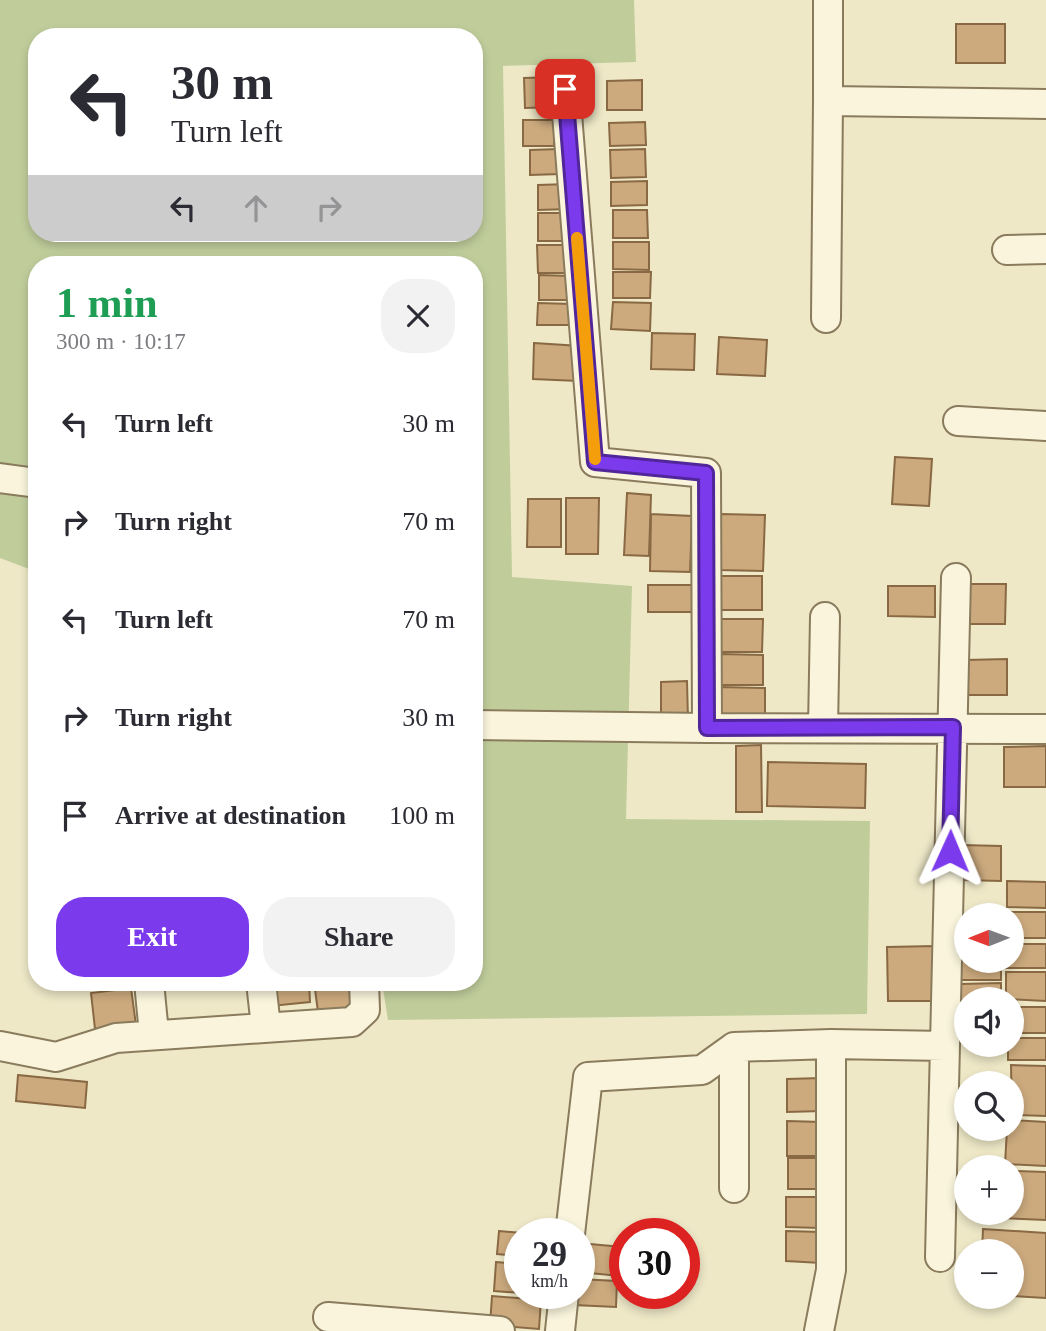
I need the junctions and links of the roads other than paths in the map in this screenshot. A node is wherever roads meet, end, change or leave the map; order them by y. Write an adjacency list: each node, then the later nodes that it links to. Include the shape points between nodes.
1 (828, 0): 3 (street)
2 (565, 89): 16 (street, via 595,462 706,473)
3 (828, 101): 4 (street); 7 (street)
4 (1046, 104)
5 (1046, 249): 6 (street)
6 (1007, 250)
7 (826, 318)
8 (958, 421): 9 (street)
9 (1046, 426)
10 (0, 478): 11 (street)
11 (28, 482)
12 (957, 578): 15 (street)
13 (825, 617): 17 (street)
14 (483, 725): 16 (street)
15 (953, 727): 17 (street); 18 (street); 26 (street)
16 (707, 728): 17 (street)
17 (823, 728)
18 (1046, 729)
19 (150, 991): 23 (street)
20 (262, 991): 22 (street)
21 (364, 991): 22 (street, via 365,1010 352,1022)
22 (266, 1027): 23 (street)
23 (155, 1034): 25 (street, via 116,1038 56,1056)
24 (831, 1044): 26 (street); 27 (street); 35 (street, via 831,1270)
25 (0, 1046)
26 (945, 1046): 30 (street)
27 (734, 1047): 28 (street); 29 (street, via 702,1070 588,1077)
28 (734, 1188)
29 (572, 1218)
30 (940, 1256)
31 (562, 1309): 34 (street)
32 (328, 1317): 33 (street)
33 (500, 1331)
34 (560, 1331)
35 (819, 1331)

